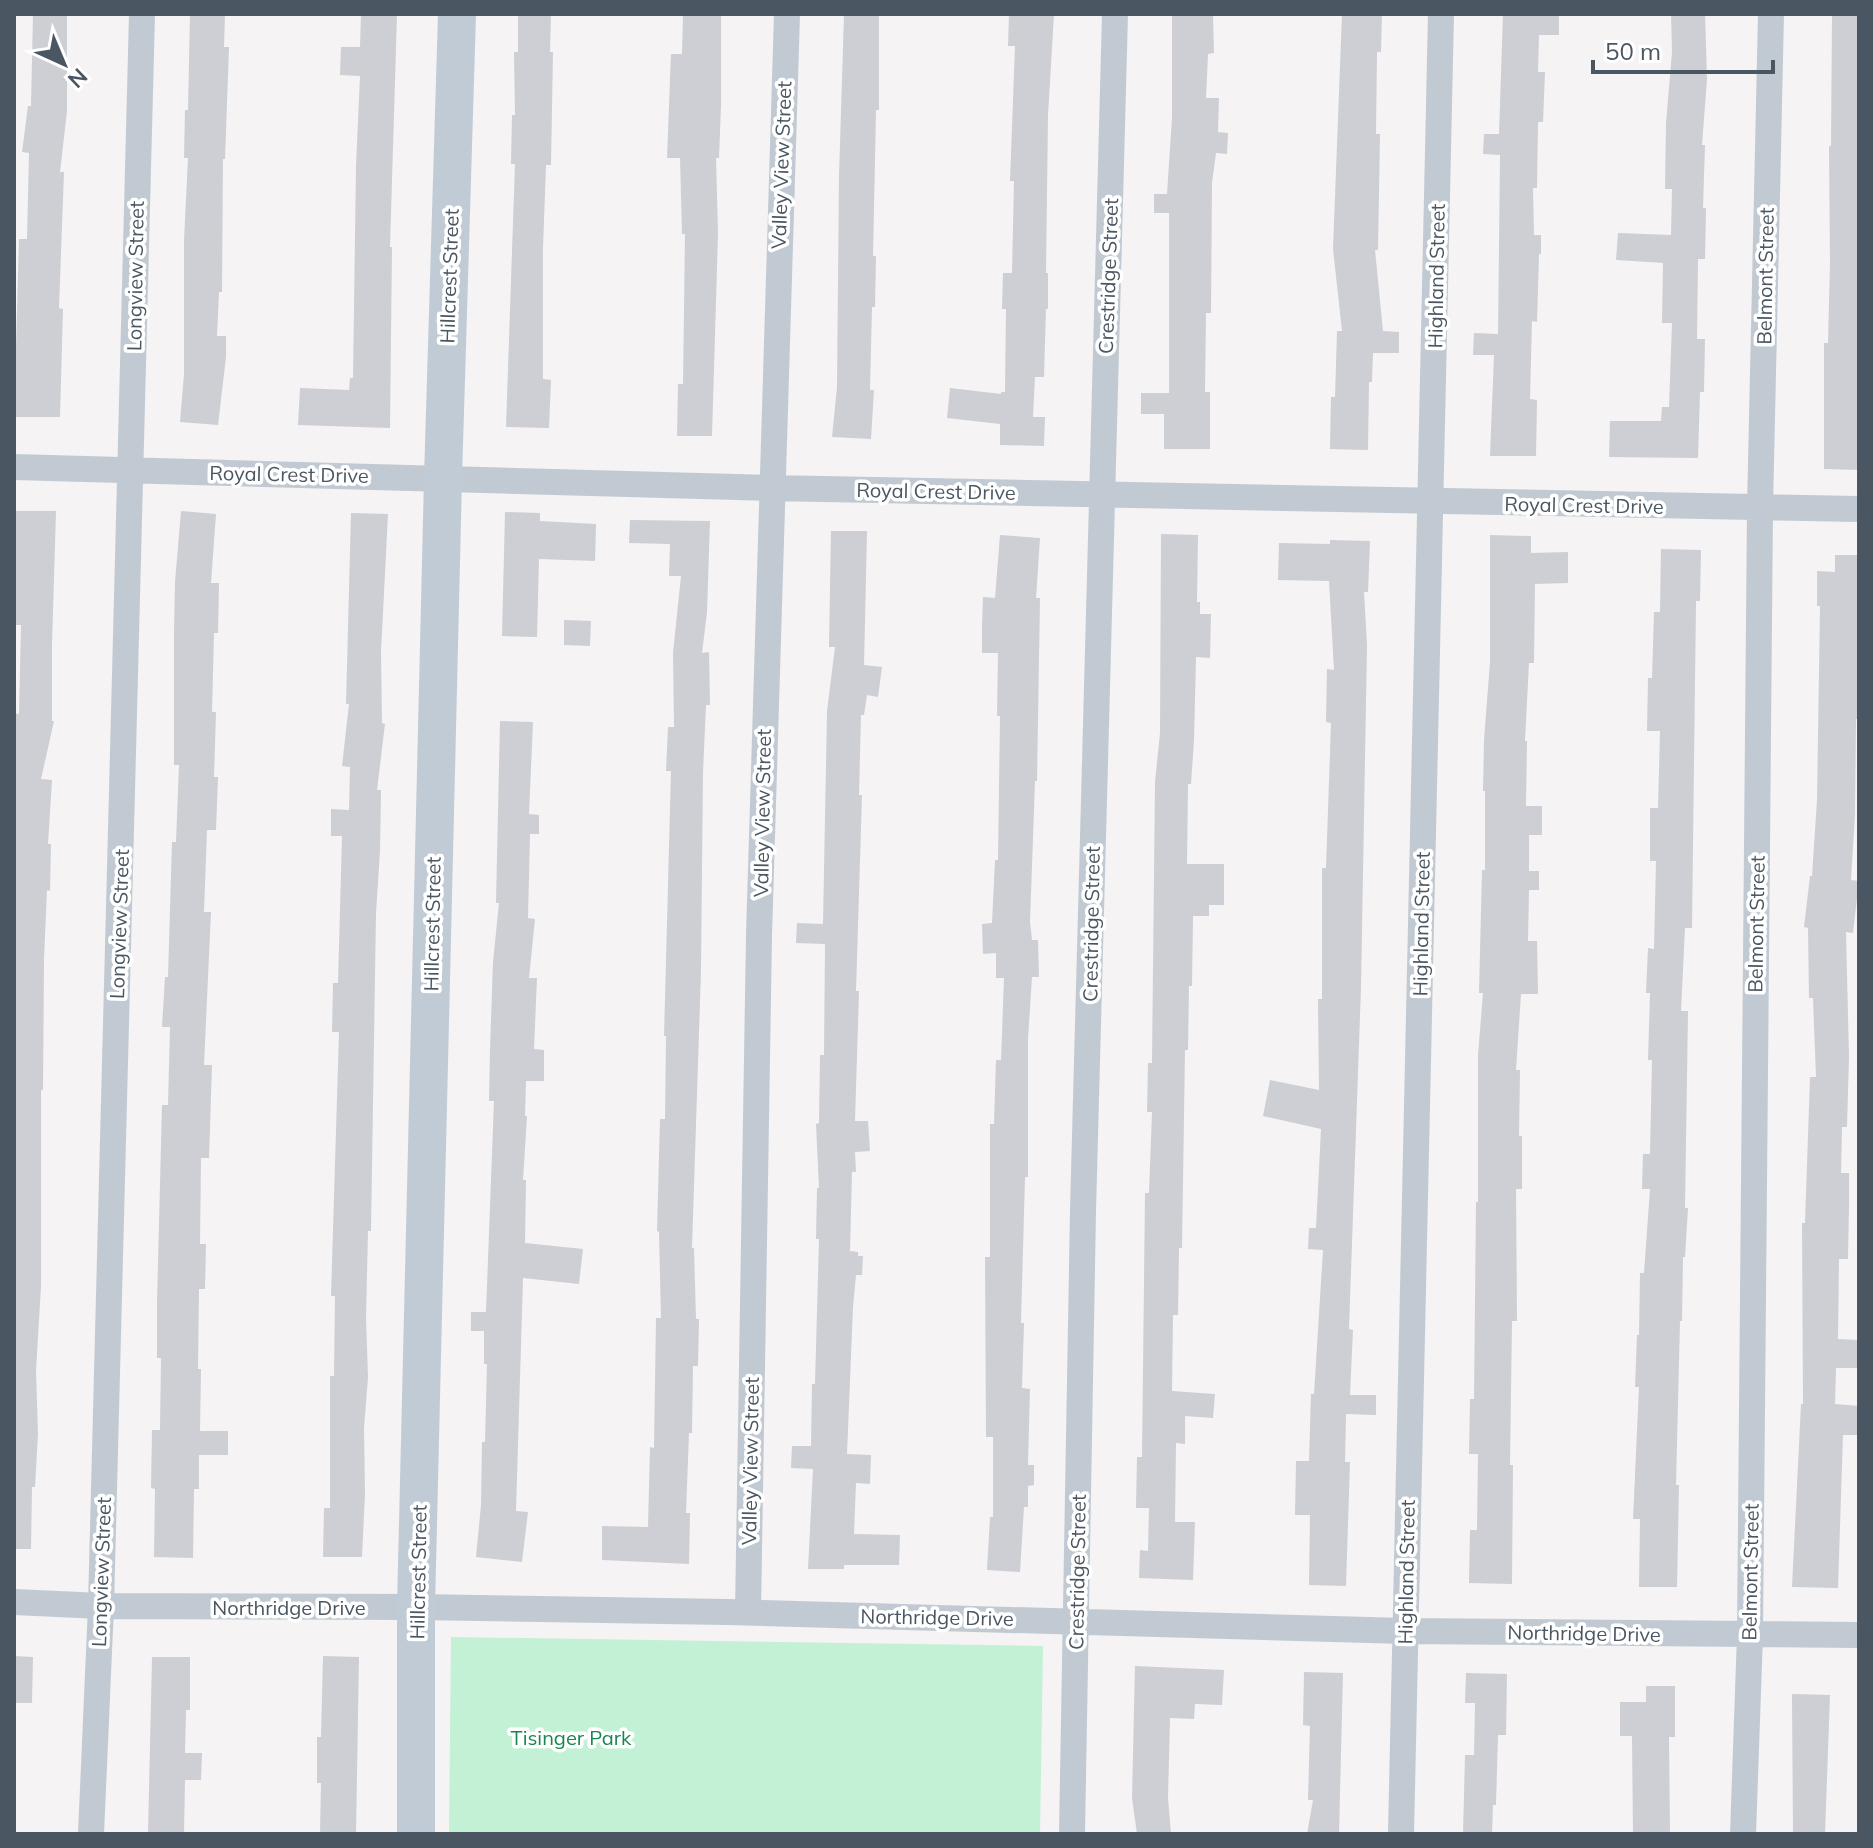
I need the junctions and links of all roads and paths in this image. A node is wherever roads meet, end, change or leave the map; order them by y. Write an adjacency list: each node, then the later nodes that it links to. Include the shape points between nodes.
1 (142, 14): 8 (street, Longview Street)
2 (457, 14): 9 (street, Hillcrest Street)
3 (787, 14): 10 (street, Valley View Street)
4 (1115, 14): 11 (street, Crestridge Street)
5 (1441, 14): 12 (street, Highland Street)
6 (1771, 14): 13 (street, Belmont Street)
7 (14, 467): 8 (street, Royal Crest Drive)
8 (131, 470): 9 (street, Royal Crest Drive); 16 (street, Longview Street)
9 (443, 478): 10 (street, Royal Crest Drive); 17 (street, Hillcrest Street)
10 (771, 488): 11 (street, Royal Crest Drive); 18 (street, Valley View Street)
11 (1102, 495): 12 (street, Royal Crest Drive); 19 (street, Crestridge Street)
12 (1431, 502): 13 (street, Royal Crest Drive); 20 (street, Highland Street)
13 (1760, 508): 14 (street, Royal Crest Drive); 21 (street, Belmont Street)
14 (1859, 509)
15 (14, 1602): 16 (street, Northridge Drive)
16 (101, 1606): 17 (street, Northridge Drive); 23 (street, Longview Street)
17 (416, 1607): 18 (street, Northridge Drive); 24 (street, Hillcrest Street)
18 (748, 1612): 19 (street, Northridge Drive)
19 (1076, 1621): 20 (street, Northridge Drive); 25 (street, Crestridge Street)
20 (1405, 1631): 21 (street, Northridge Drive); 26 (street, Highland Street)
21 (1750, 1635): 22 (street, Northridge Drive); 27 (street, Belmont Street)
22 (1859, 1635)
23 (91, 1834)
24 (416, 1834)
25 (1072, 1834)
26 (1401, 1834)
27 (1743, 1834)

